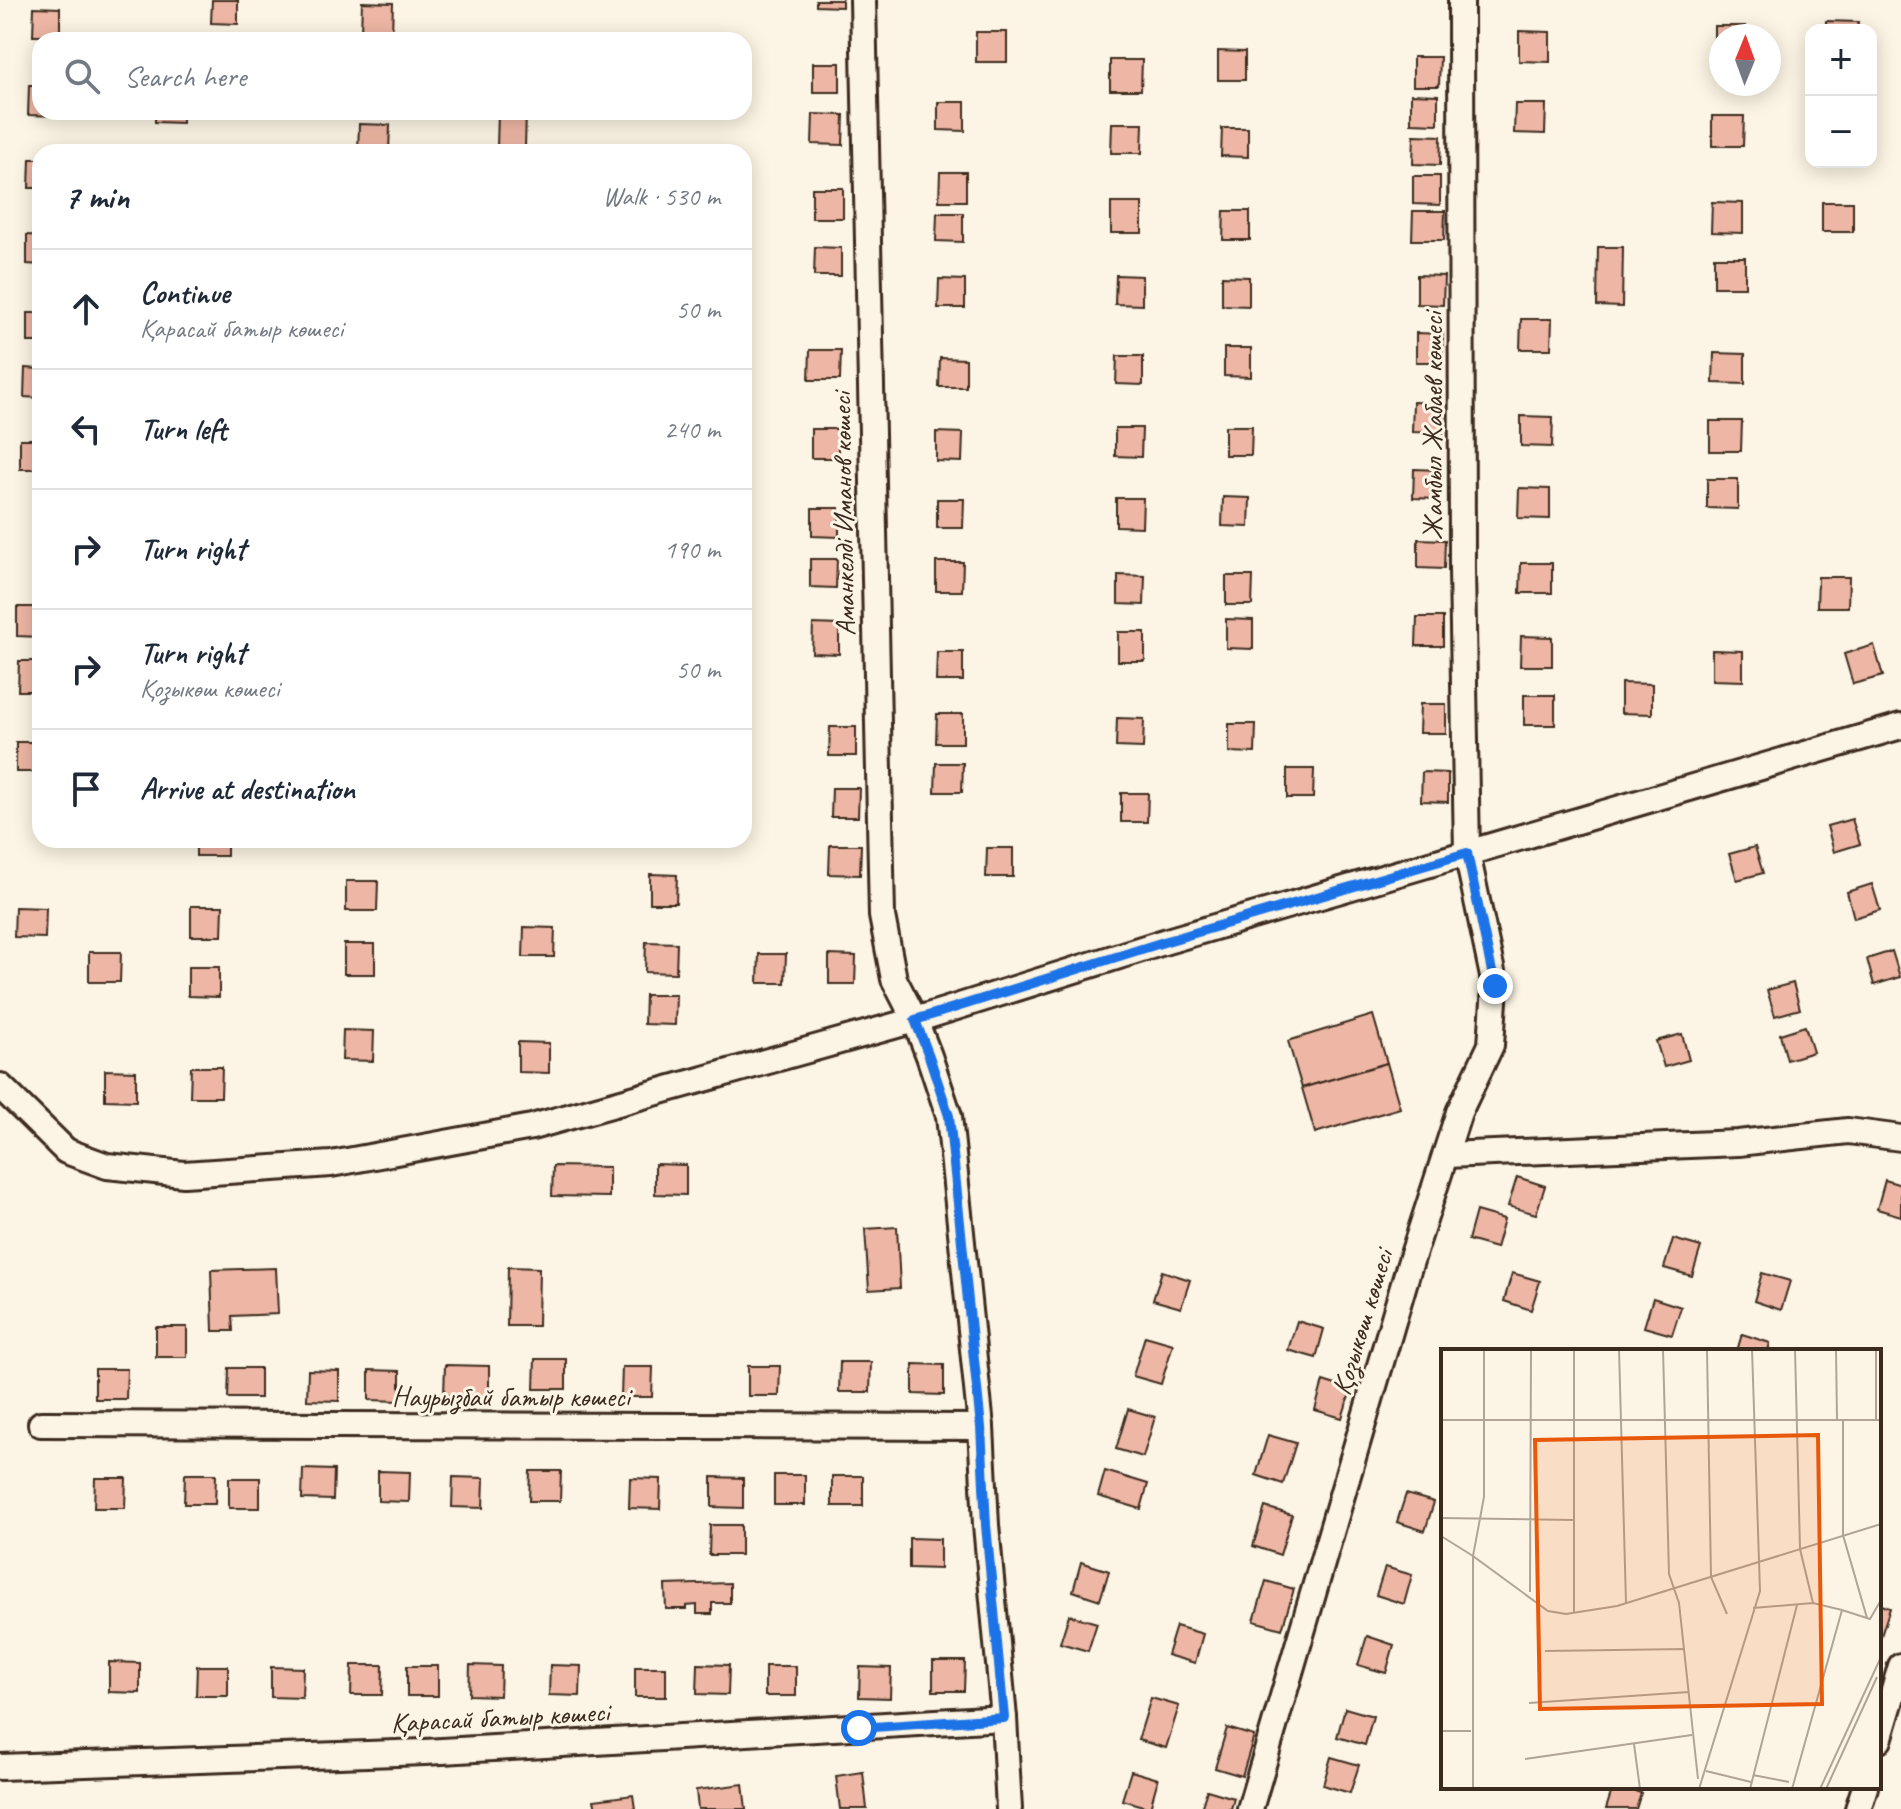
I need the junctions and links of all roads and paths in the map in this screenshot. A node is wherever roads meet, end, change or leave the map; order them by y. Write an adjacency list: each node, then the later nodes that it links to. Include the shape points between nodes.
1 (863, 0): 5 (street, Аманкелді Иманов көшесі, via 882,916 894,979)
2 (1461, 0): 4 (street, Жамбыл Жабаев көшесі)
3 (1901, 726): 4 (street)
4 (1467, 853): 5 (street); 8 (street, Қозыкөш көшесі, via 1495,986 1491,1045 1459,1112)
5 (915, 1020): 6 (street, via 532,1127 331,1164 184,1174 107,1166 66,1151); 10 (street, Аманкелді Иманов көшесі, via 949,1116)
6 (0, 1086)
7 (1901, 1138): 8 (street, via 1848,1131 1738,1143)
8 (1446, 1155): 17 (street, Қозыкөш көшесі)
9 (41, 1424): 10 (street, Наурызбай батыр көшесі)
10 (981, 1427): 12 (street, Аманкелді Иманов көшесі)
11 (1901, 1666): 13 (street)
12 (1004, 1718): 14 (street, Қарасай батыр көшесі, via 425,1752); 16 (street, Аманкелді Иманов көшесі)
13 (1881, 1733)
14 (0, 1767)
15 (1864, 1789): 18 (street)
16 (1009, 1809)
17 (1250, 1809)
18 (1858, 1809)

